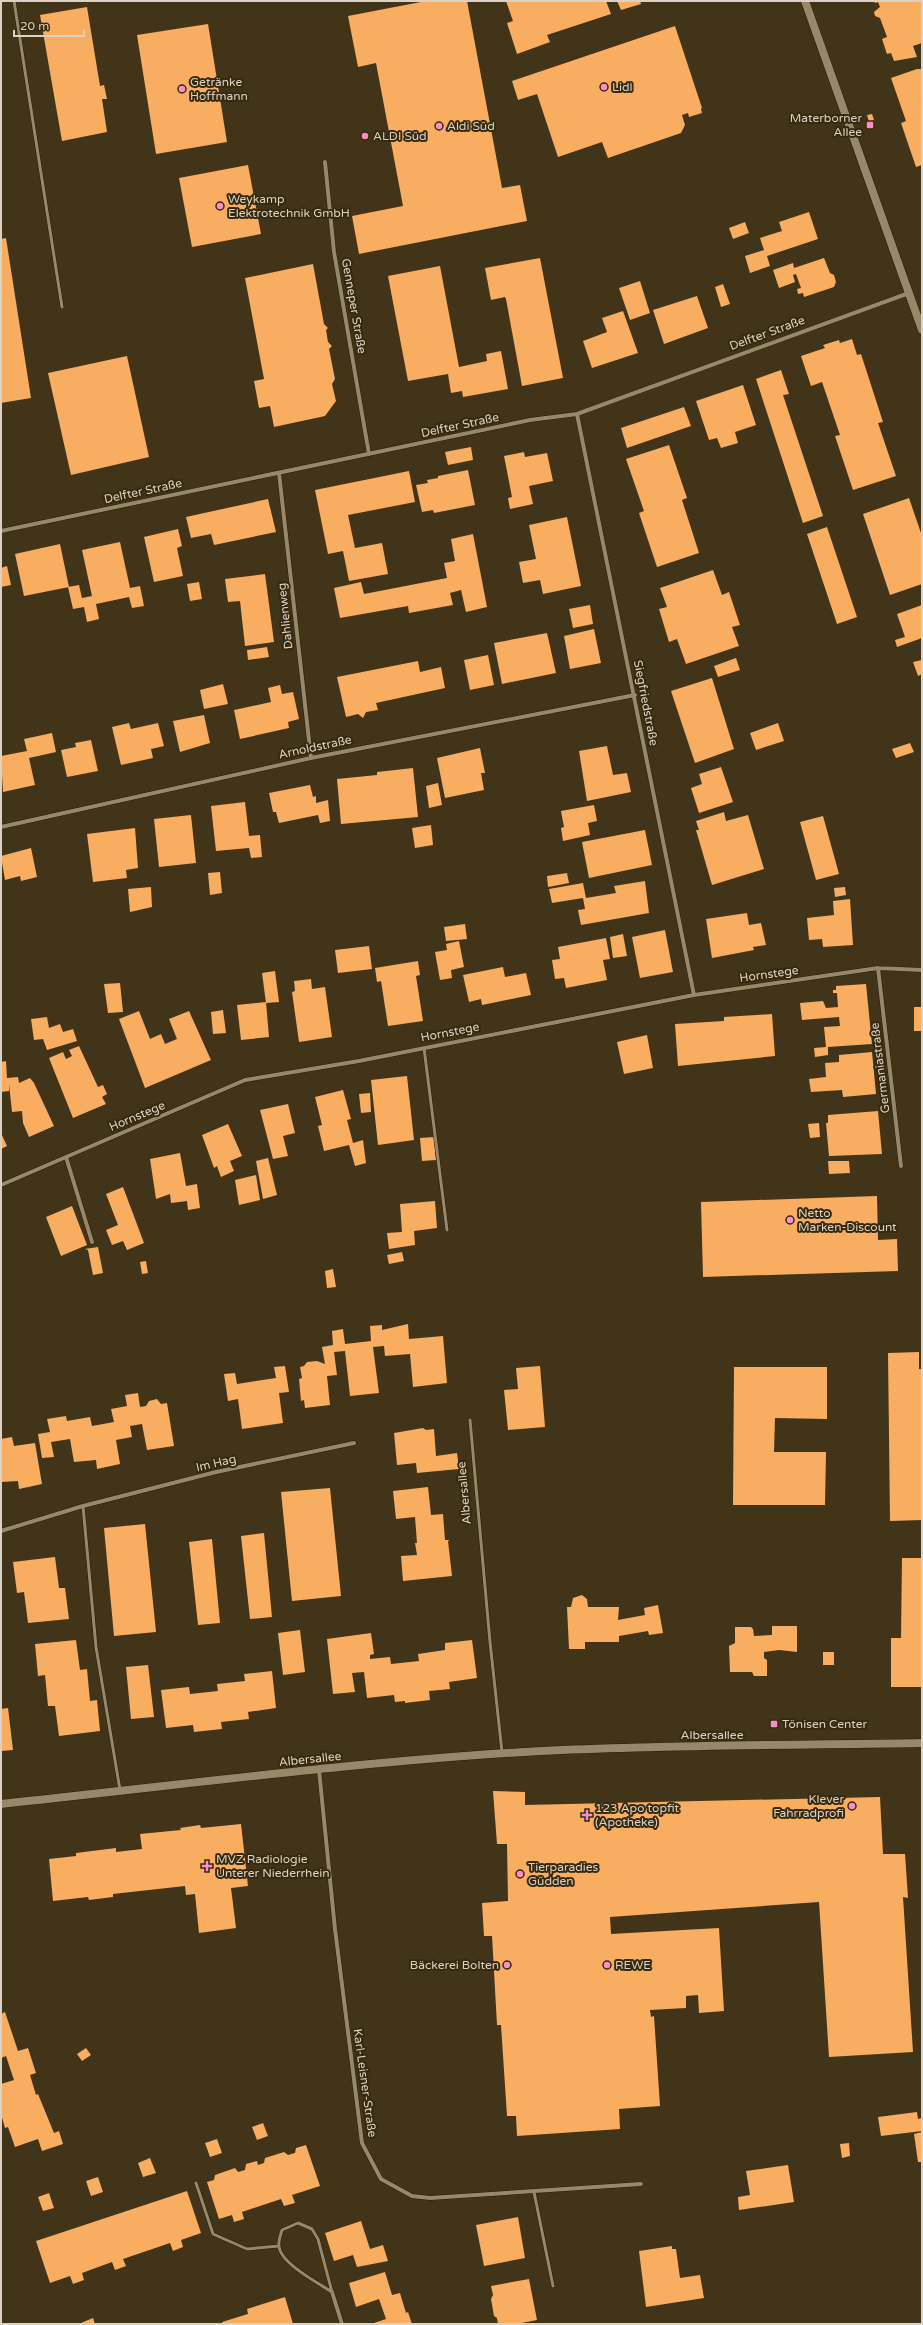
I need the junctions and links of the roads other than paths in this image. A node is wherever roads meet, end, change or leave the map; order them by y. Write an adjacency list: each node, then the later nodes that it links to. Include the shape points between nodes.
1 (14, 1): 5 (lane)
2 (805, 1): 4 (street)
3 (325, 162): 8 (street, Genneper Straße, via 334,252)
4 (909, 292): 6 (street); 7 (street, Delfter Straße)
5 (62, 307)
6 (922, 330)
7 (577, 414): 8 (street, Delfter Straße, via 530,420); 11 (street, Siegfriedstraße)
8 (369, 454): 9 (street, Delfter Straße)
9 (279, 473): 10 (street, Delfter Straße); 12 (street, Dahlienweg)
10 (1, 531)
11 (635, 695): 12 (street, Arnoldstraße); 16 (street, Siegfriedstraße)
12 (311, 758): 13 (street, Arnoldstraße)
13 (1, 827)
14 (878, 968): 15 (street, Hornstege); 16 (street, Hornstege); 19 (street, Germaniastraße)
15 (922, 970)
16 (694, 995): 17 (street, Hornstege)
17 (424, 1048): 18 (street, Hornstege, via 246,1080); 21 (lane)
18 (66, 1157): 20 (street, Hornstege); 22 (street)
19 (901, 1166)
20 (1, 1185)
21 (447, 1230)
22 (92, 1242)
23 (470, 1420): 28 (lane, Albersallee)
24 (354, 1443): 25 (street, Im Hag, via 216,1472)
25 (83, 1506): 26 (street, Im Hag); 30 (lane, via 96,1647)
26 (1, 1531)
27 (922, 1743): 28 (street, Albersallee, via 675,1747)
28 (503, 1754): 29 (street, Albersallee)
29 (319, 1770): 30 (street, Albersallee); 34 (street, Karl-Leisner-Straße, via 335,1929 362,2143 381,2179 412,2196 430,2198)
30 (120, 1792): 31 (street, Albersallee)
31 (1, 1804)
32 (196, 2183): 35 (lane, via 213,2234 247,2249)
33 (640, 2184): 34 (street, Karl-Leisner-Straße)
34 (534, 2192): 36 (lane)
35 (278, 2246): 37 (lane, via 290,2264); 37 (lane, via 282,2230 298,2223 312,2229 318,2238)
36 (553, 2286)
37 (332, 2292): 38 (street)
38 (342, 2324)

